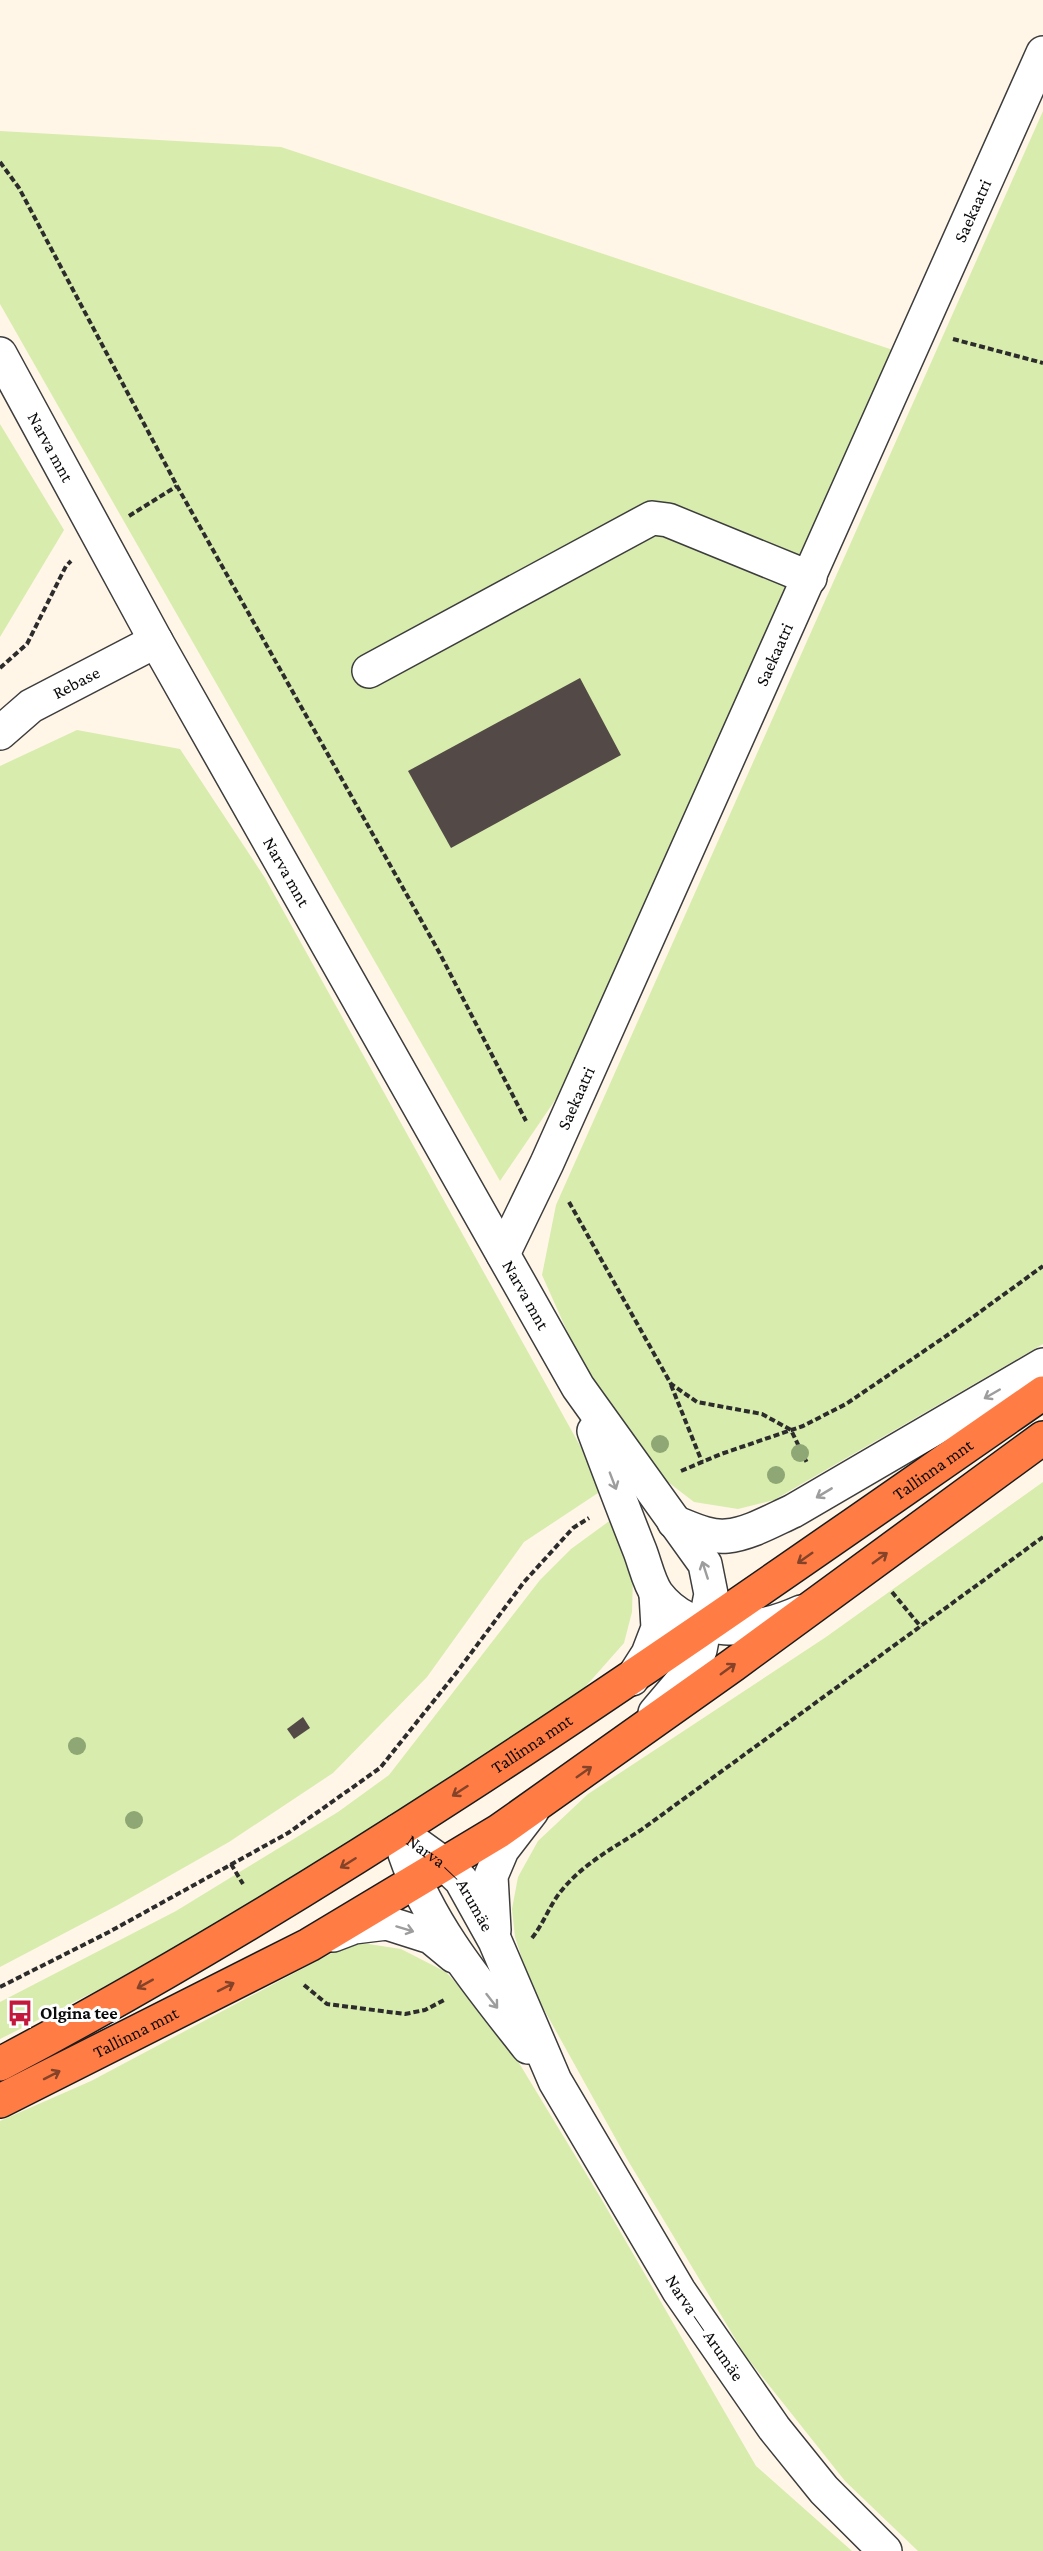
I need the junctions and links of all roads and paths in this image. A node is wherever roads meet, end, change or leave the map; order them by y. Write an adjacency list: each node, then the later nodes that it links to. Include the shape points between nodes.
1 (1043, 53): 3 (street, Saekaatri)
2 (0, 162): 10 (path, via 19,188 177,486 439,952)
3 (920, 330): 5 (path); 6 (street, Saekaatri)
4 (0, 354): 7 (street, Narva mnt)
5 (1043, 363)
6 (810, 578): 8 (street, via 668,520 652,518); 10 (street, Saekaatri)
7 (156, 641): 9 (street, Rebase, via 31,706); 11 (street, Narva mnt)
8 (369, 671)
9 (0, 732)
10 (548, 1163): 11 (street, Saekaatri); 14 (path)
11 (502, 1254): 19 (street, Narva mnt)
12 (1043, 1266): 16 (path, via 846,1404)
13 (1043, 1365): 20 (street, one-way to 20, via 793,1511 755,1528 727,1536 705,1534)
14 (671, 1384): 16 (path, via 697,1402 762,1414); 18 (path)
15 (1043, 1393): 24 (highway, Tallinna mnt, one-way to 24)
16 (791, 1430): 18 (path)
17 (1043, 1438): 23 (highway, Tallinna mnt, one-way to 17)
18 (702, 1462): 19 (path)
19 (633, 1492): 20 (street, Narva mnt); 22 (street, Narva mnt, one-way to 22); 29 (path, via 573,1528 380,1768 288,1833)
20 (674, 1522): 24 (street, Narva mnt, one-way to 20, via 711,1594 705,1564)
21 (1043, 1538): 34 (path, via 585,1866 560,1891 525,1948)
22 (656, 1594): 24 (street, Narva mnt, via 680,1615); 25 (street, via 658,1628)
23 (816, 1605): 24 (street, Narva mnt, via 786,1619 758,1625); 26 (highway, Tallinna mnt, one-way to 23)
24 (706, 1627): 25 (highway, Tallinna mnt); 26 (street, Narva mnt, via 688,1674)
25 (632, 1679): 28 (highway, Tallinna mnt, one-way to 28)
26 (629, 1740): 27 (highway, Tallinna mnt, one-way to 26)
27 (539, 1803): 30 (highway, Tallinna mnt); 34 (street, via 502,1850 491,1876)
28 (398, 1832): 30 (street, Narva — Arumäe); 31 (street, Narva — Arumäe); 32 (highway, Tallinna mnt, one-way to 32)
29 (231, 1864): 32 (path); 36 (path)
30 (444, 1864): 31 (highway, Tallinna mnt); 34 (street, Narva — Arumäe, via 461,1880)
31 (415, 1882): 33 (highway, Tallinna mnt); 35 (street, Narva — Arumäe)
32 (263, 1917): 37 (highway, Tallinna mnt, one-way to 37)
33 (298, 1950): 35 (street, one-way to 35, via 354,1927 387,1923 431,1937); 35 (path, via 306,1988 327,2004 405,2014 425,2010); 39 (highway, Tallinna mnt, one-way to 33)
34 (499, 1951): 38 (street, Narva — Arumäe)
35 (469, 1972): 38 (street, Narva — Arumäe, one-way to 38)
36 (0, 1988)
37 (0, 2064)
38 (555, 2081): 40 (street, Narva — Arumäe, via 679,2291 774,2428 824,2490)
39 (0, 2101)
40 (885, 2551)

